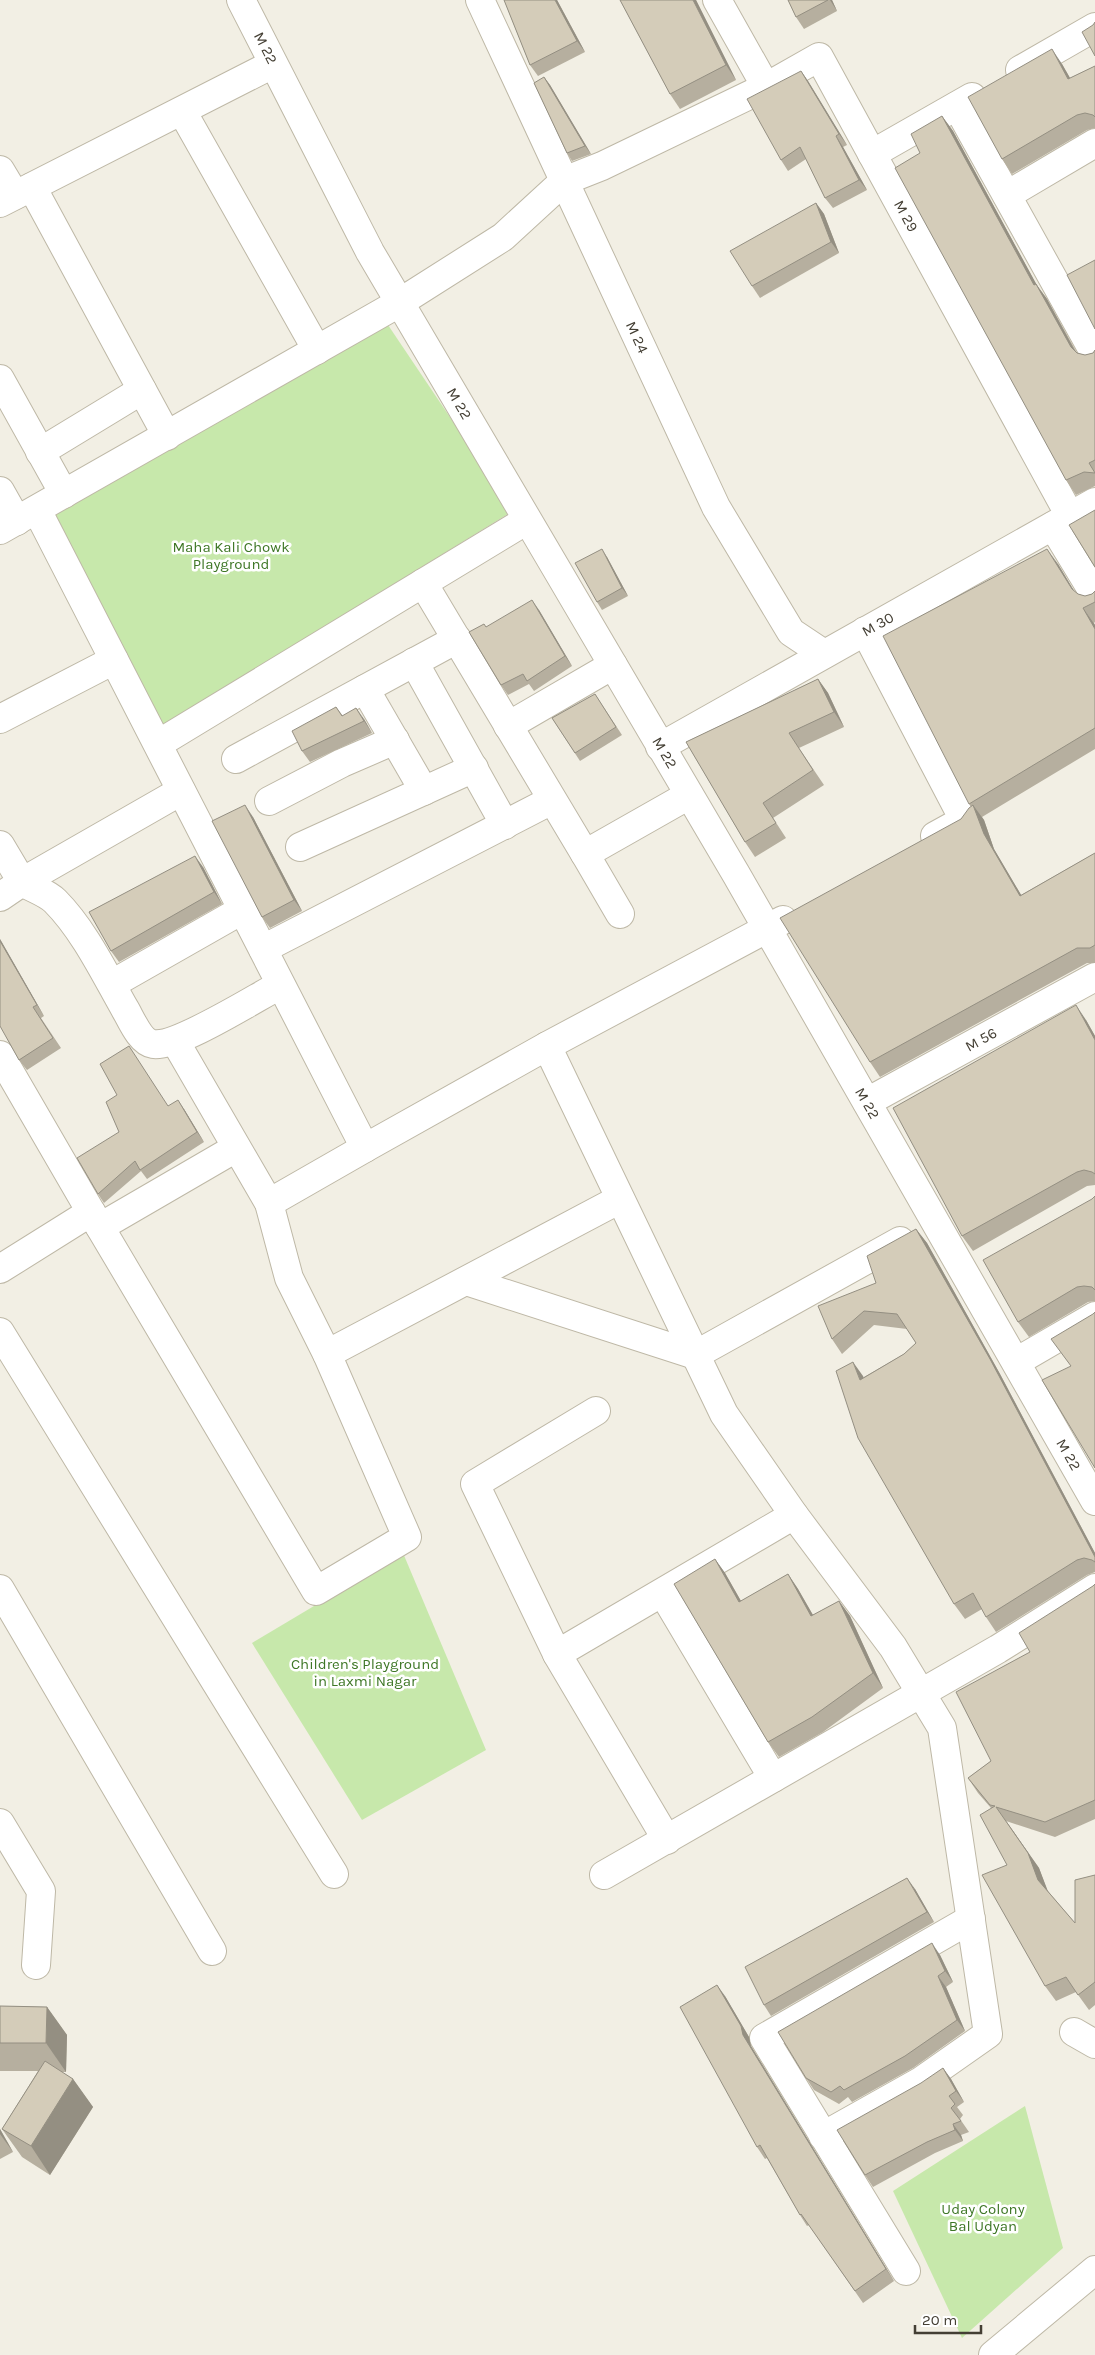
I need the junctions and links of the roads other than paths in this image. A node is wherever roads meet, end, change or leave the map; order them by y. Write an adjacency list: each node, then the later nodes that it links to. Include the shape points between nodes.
1 (241, 0): 5 (street, M 22)
2 (480, 0): 12 (street, M 24)
3 (717, 0): 6 (street)
4 (1095, 27): 7 (street)
5 (273, 64): 8 (street); 15 (street, M 22)
6 (766, 87): 10 (street, M 29, via 819,57); 12 (street)
7 (957, 106): 10 (street); 14 (street)
8 (182, 110): 13 (street); 16 (street)
9 (1095, 143): 14 (street)
10 (872, 154): 27 (street, M 29)
11 (0, 170): 13 (street)
12 (564, 181): 15 (street, via 503,237); 32 (street, M 24, via 716,506 791,632)
13 (15, 195): 19 (street)
14 (1007, 195): 17 (street)
15 (399, 303): 16 (street); 26 (street, M 22)
16 (317, 350): 20 (street)
17 (1095, 354)
18 (0, 379): 21 (street)
19 (142, 390): 20 (street); 21 (street)
20 (166, 436): 23 (street)
21 (40, 452): 23 (street)
22 (0, 490): 25 (street)
23 (64, 494): 25 (street)
24 (1095, 502): 27 (street, M 30)
25 (18, 520): 33 (street)
26 (527, 520): 28 (street); 35 (street, M 22)
27 (1061, 521): 29 (street, M 29); 30 (street, M 30)
28 (423, 583): 31 (street); 40 (street)
29 (1095, 595)
30 (865, 632): 32 (street, M 30); 52 (street, via 964,820)
31 (457, 639): 34 (street); 38 (street)
32 (824, 654): 41 (street, M 30)
33 (114, 660): 37 (street); 40 (street)
34 (414, 662): 36 (street); 43 (street)
35 (613, 665): 38 (street); 41 (street, M 22)
36 (365, 689): 39 (street); 42 (street)
37 (0, 719)
38 (508, 726): 47 (street)
39 (394, 740): 45 (street); 48 (street)
40 (158, 744): 44 (street)
41 (660, 746): 46 (street, M 22)
42 (236, 759)
43 (474, 768): 45 (street); 49 (street)
44 (181, 791): 54 (street); 55 (street)
45 (424, 791): 51 (street)
46 (689, 794): 53 (street); 58 (street, M 22)
47 (552, 800): 49 (street); 53 (street)
48 (269, 801)
49 (505, 825): 59 (street)
50 (0, 844): 54 (street)
51 (300, 847)
52 (912, 849)
53 (584, 854): 57 (street)
54 (11, 889): 61 (street, via 54,900)
55 (242, 910): 59 (street); 61 (street)
56 (801, 910): 58 (street)
57 (620, 914)
58 (767, 929): 64 (street); 66 (street, M 22)
59 (263, 949): 62 (street)
60 (1095, 977): 66 (street, M 56)
61 (112, 984): 63 (street, via 147,1041 154,1044)
62 (280, 985): 63 (street); 68 (street)
63 (175, 1041): 67 (street)
64 (547, 1046): 68 (street); 69 (street)
65 (0, 1055): 71 (street)
66 (867, 1102): 72 (street, M 22)
67 (236, 1148): 70 (street); 71 (street)
68 (364, 1148): 70 (street)
69 (620, 1199): 74 (street); 78 (street)
70 (269, 1203): 77 (street, via 289,1278)
71 (96, 1219): 73 (street); 77 (street, via 316,1591 407,1537)
72 (935, 1221): 78 (street); 79 (street, M 22, via 974,1268)
73 (0, 1270)
74 (466, 1281): 77 (street); 78 (street)
75 (1095, 1316): 79 (street)
76 (0, 1332): 91 (street)
77 (327, 1354)
78 (695, 1355): 82 (street, via 724,1414)
79 (1016, 1362): 81 (street, M 22)
80 (596, 1411): 86 (street, via 475,1484)
81 (1095, 1501)
82 (794, 1515): 85 (street); 87 (street, via 893,1647)
83 (1095, 1588): 87 (street, via 998,1649)
84 (0, 1589): 94 (street)
85 (662, 1593): 86 (street); 88 (street)
86 (556, 1654): 90 (street)
87 (920, 1692): 88 (street); 93 (street, via 942,1728)
88 (773, 1778): 90 (street)
89 (0, 1823): 95 (street, via 41,1891)
90 (667, 1840): 92 (street)
91 (334, 1874)
92 (604, 1875)
93 (971, 1919): 96 (street, via 988,2034 921,2081); 96 (street, via 764,2038)
94 (212, 1951)
95 (36, 1965)
96 (823, 2136): 97 (street)
97 (906, 2271)
98 (1090, 2285): 99 (street)
99 (993, 2355)

